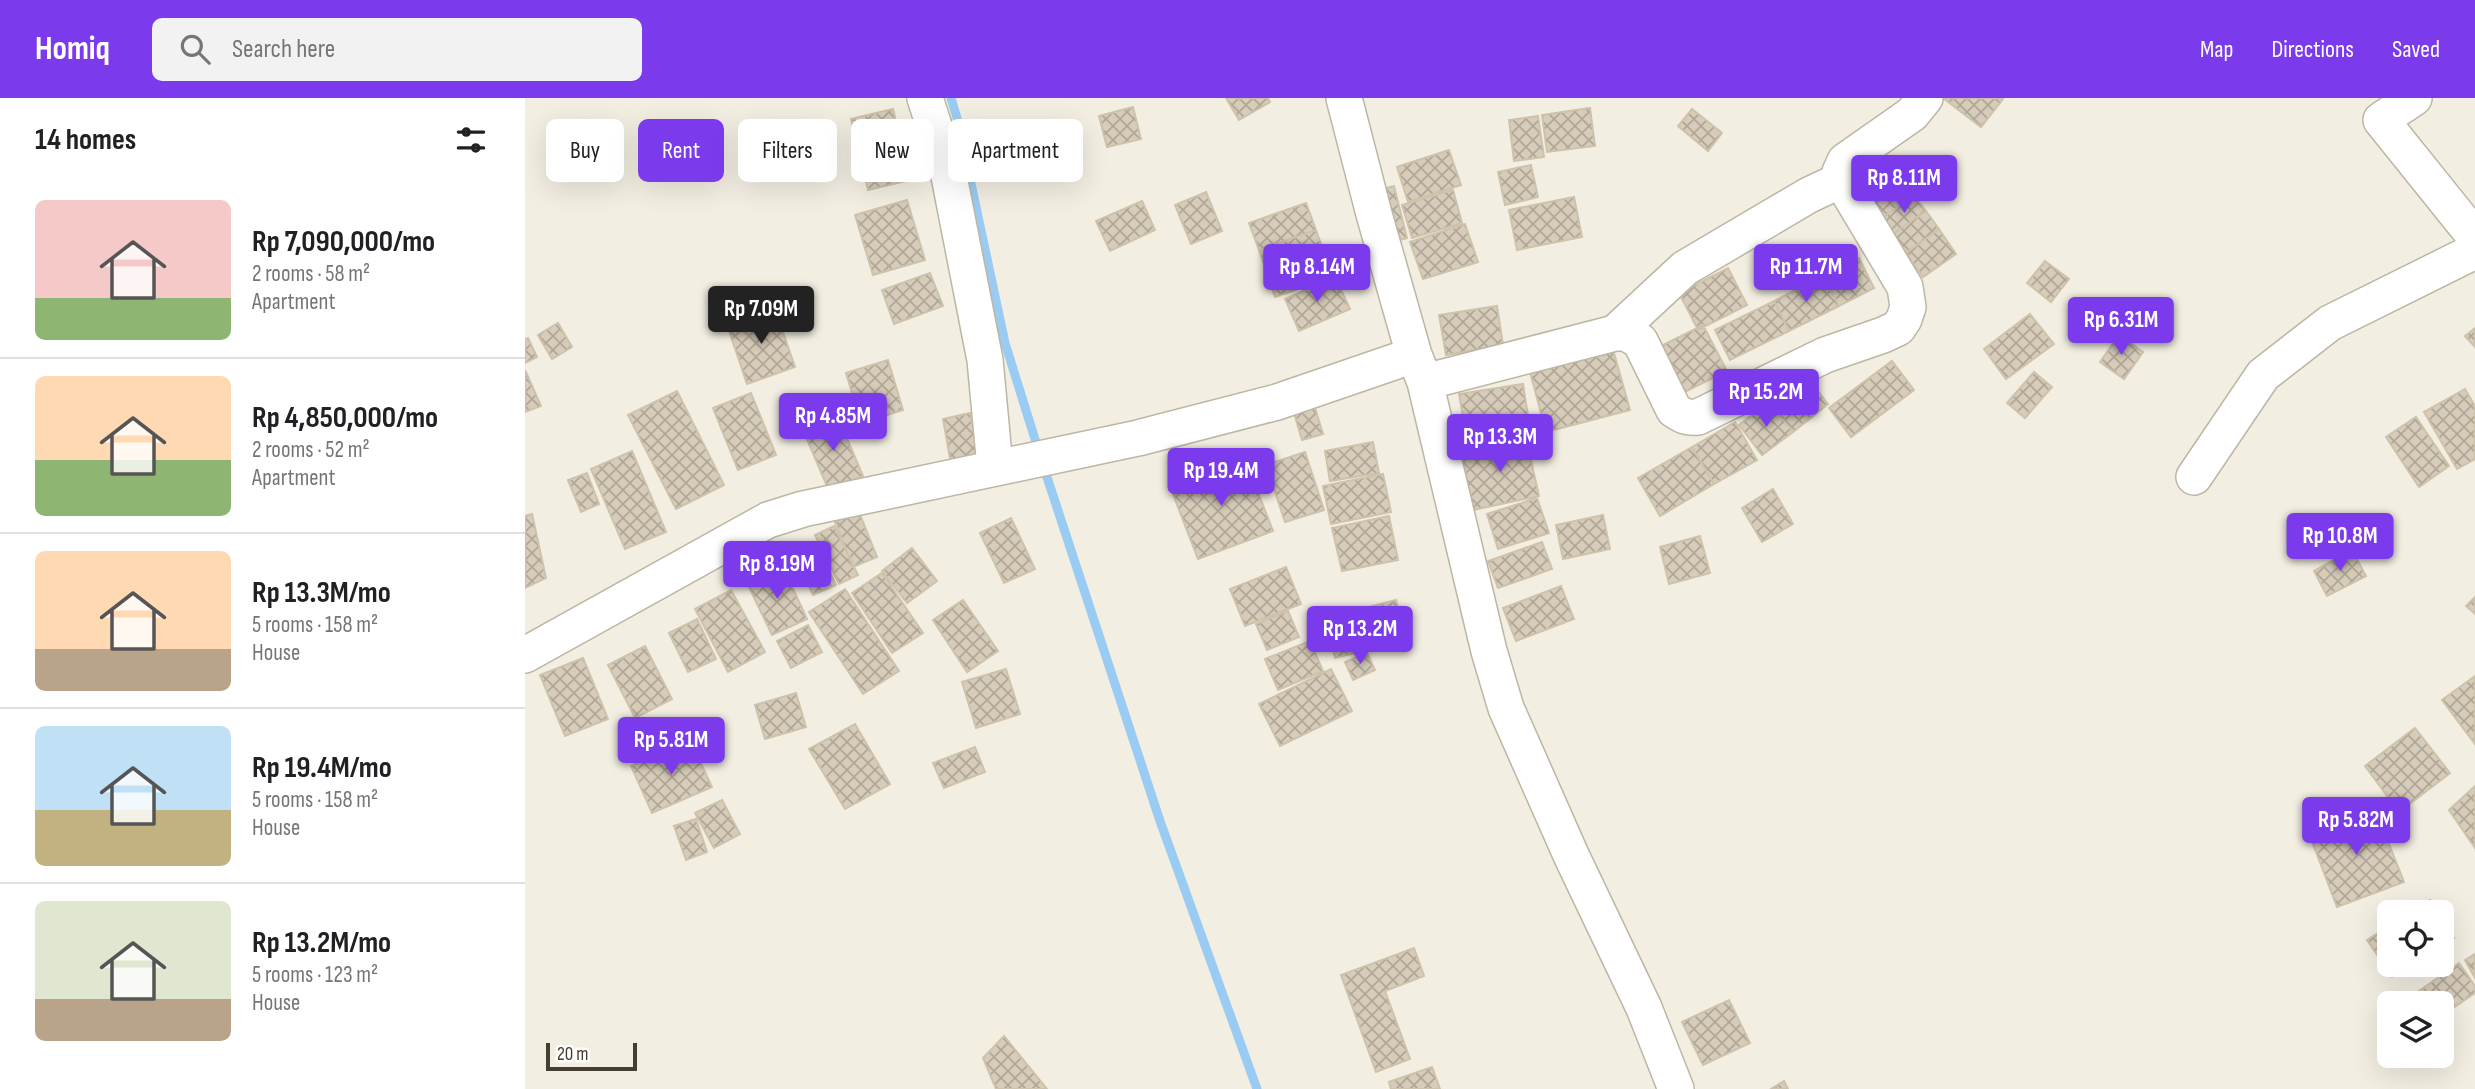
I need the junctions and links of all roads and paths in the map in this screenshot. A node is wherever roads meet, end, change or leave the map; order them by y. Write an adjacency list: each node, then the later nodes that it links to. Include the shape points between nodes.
1 (925, 98): 10 (street, via 947,166)
2 (1344, 98): 9 (street)
3 (1924, 98): 5 (street, via 1912,114 1845,161)
4 (2414, 98): 6 (street, via 2381,120)
5 (1841, 180): 8 (street, via 1685,268); 8 (street, via 1905,287 1908,307 1898,328 1825,355 1690,418 1674,410 1640,341)
6 (2475, 237)
7 (2475, 251): 11 (street, via 2330,323 2263,375)
8 (1615, 333): 9 (street)
9 (1419, 369): 10 (street, via 1138,438); 13 (street, via 1506,708 1644,1008)
10 (1006, 465): 12 (street, via 768,520)
11 (2194, 477)
12 (525, 655)
13 (1676, 1089)

